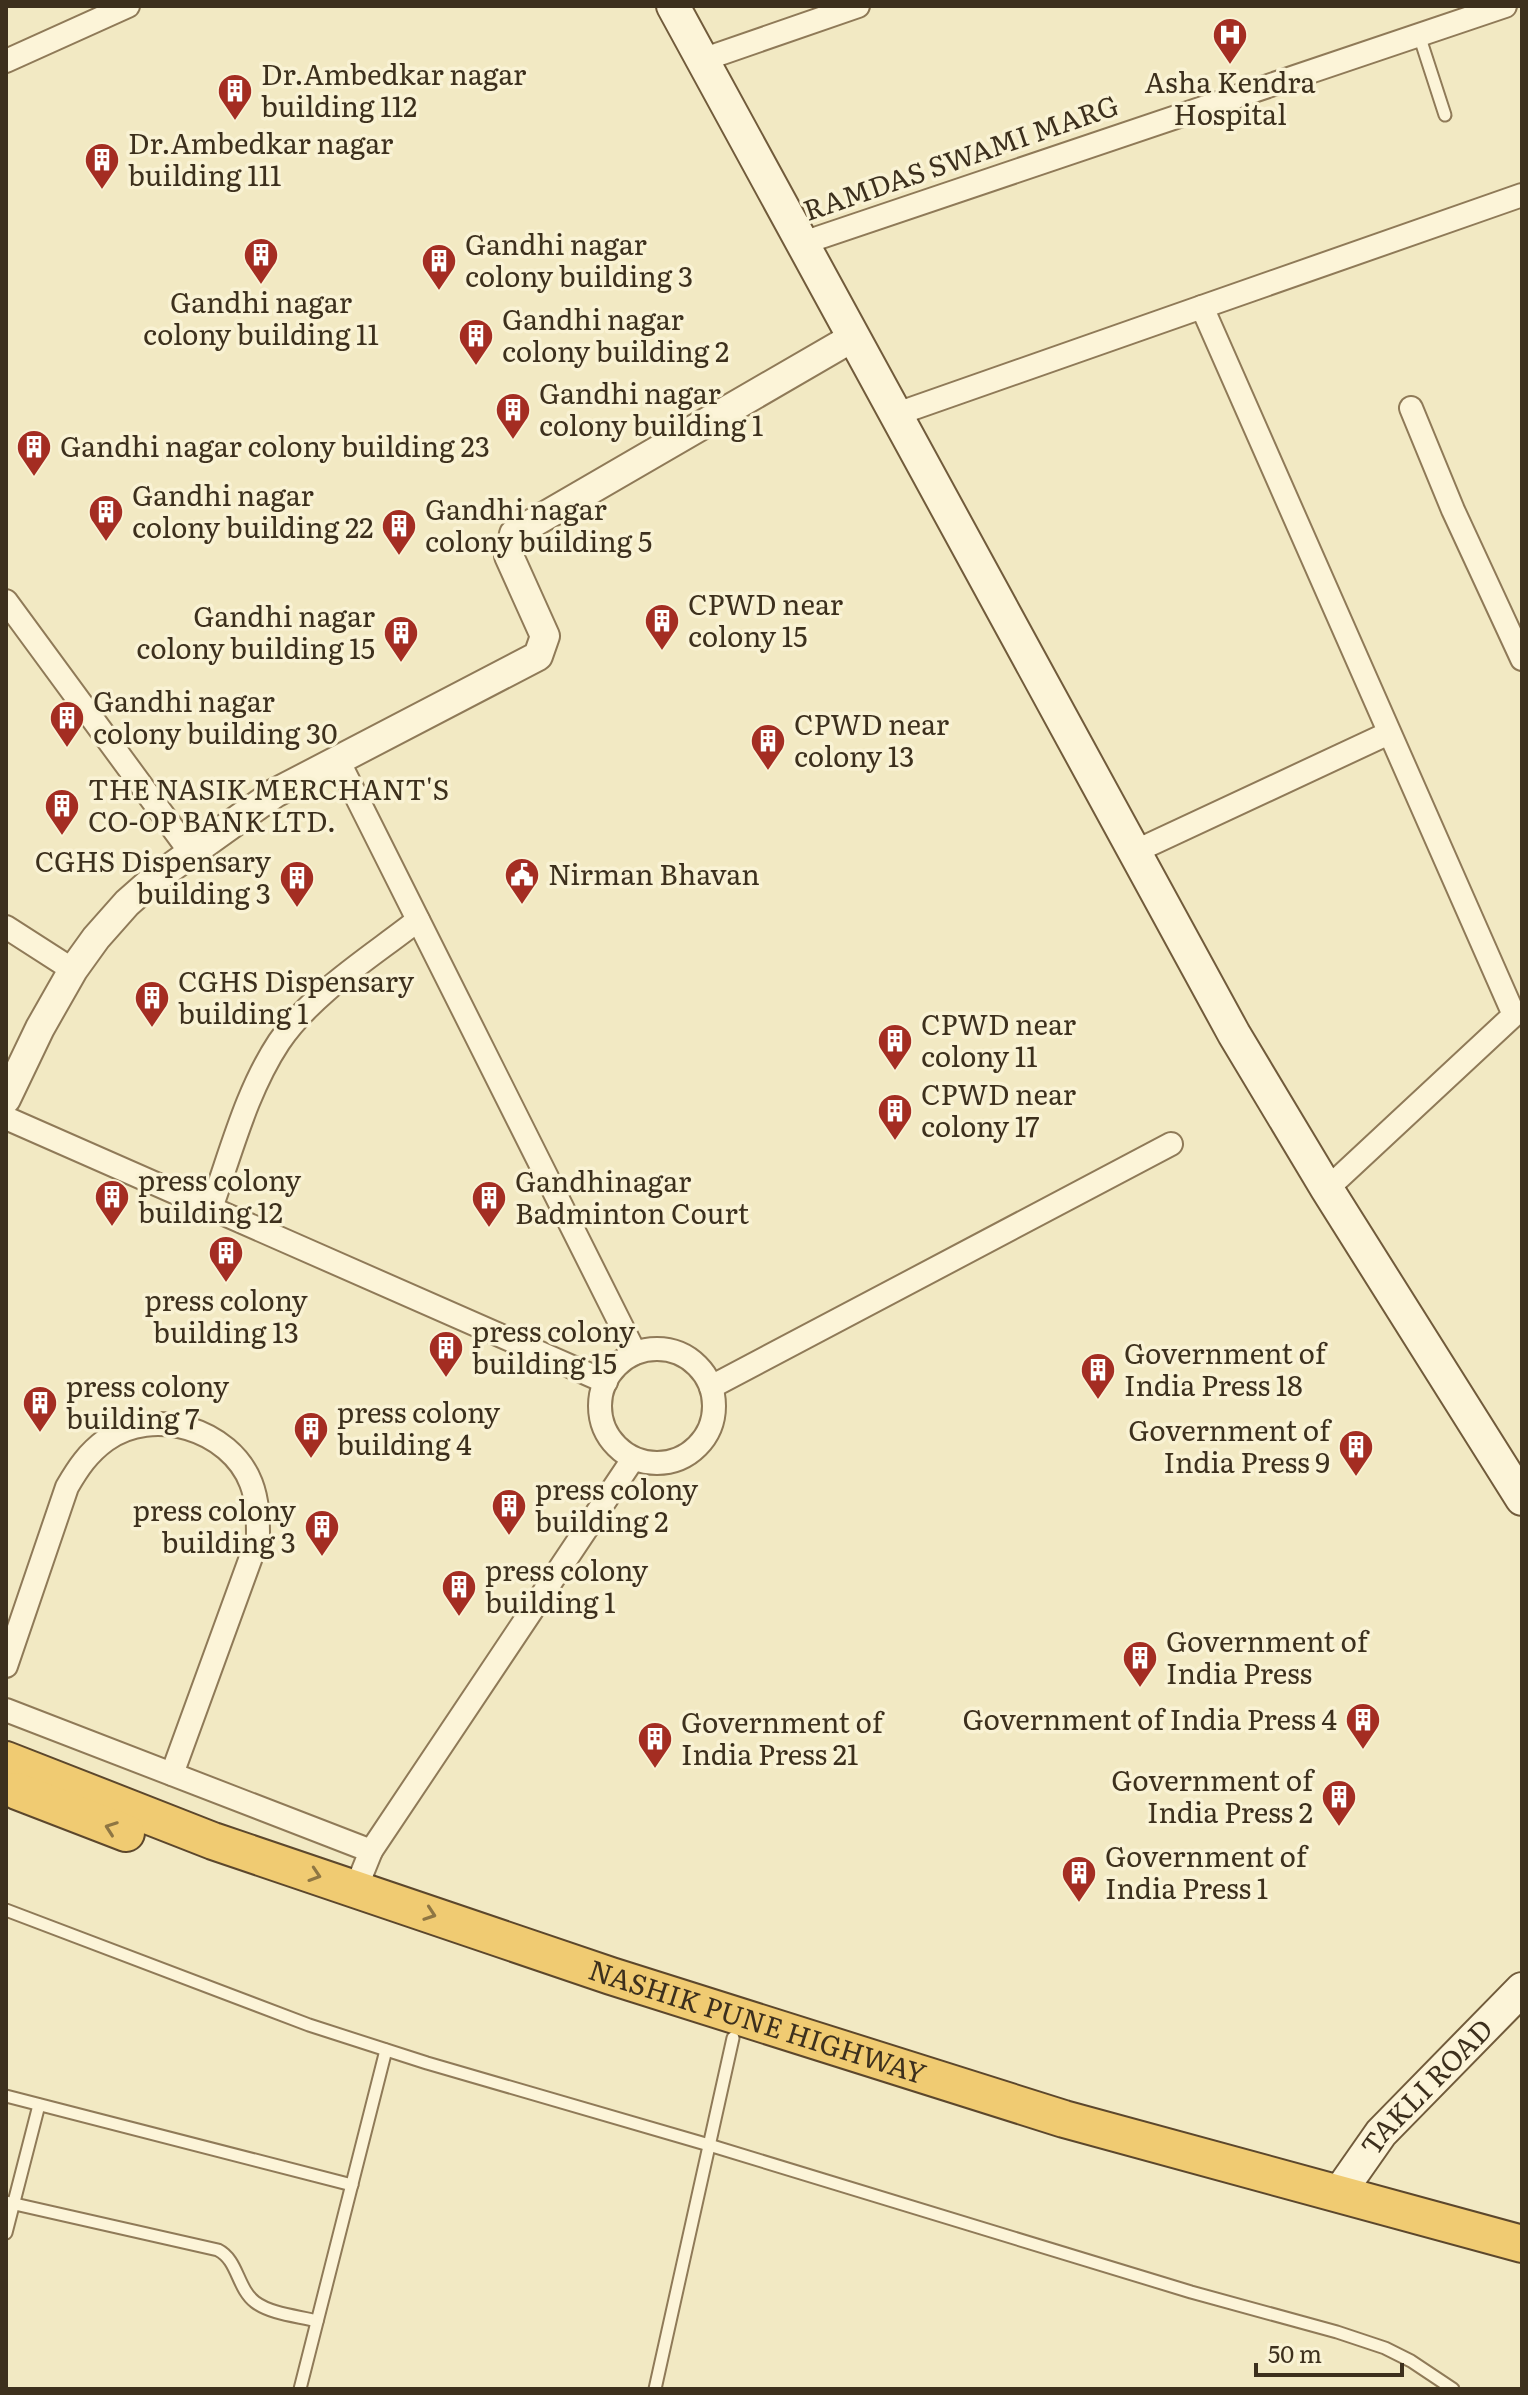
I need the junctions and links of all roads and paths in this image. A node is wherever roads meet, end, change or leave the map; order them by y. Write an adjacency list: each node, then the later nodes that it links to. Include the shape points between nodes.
1 (128, 6): 7 (street)
2 (673, 6): 6 (main road)
3 (858, 6): 6 (street)
4 (1505, 6): 5 (street, RAMDAS SWAMI MARG)
5 (1419, 35): 8 (lane); 10 (street, RAMDAS SWAMI MARG)
6 (702, 60): 10 (main road)
7 (6, 61)
8 (1445, 115)
9 (1522, 195): 11 (street)
10 (800, 244): 12 (main road)
11 (1202, 307): 14 (street); 17 (street)
12 (852, 338): 14 (main road); 18 (street, via 514,534 509,556 545,636 538,656)
13 (1411, 408): 16 (street)
14 (894, 415): 19 (main road)
15 (6, 601): 20 (street)
16 (1522, 659)
17 (1389, 733): 19 (street); 24 (street)
18 (338, 760): 20 (street, via 275,793); 21 (street)
19 (1134, 852): 28 (main road)
20 (191, 853): 23 (street, via 127,903)
21 (418, 920): 29 (street, via 316,1001 280,1041 255,1086); 30 (street)
22 (6, 927): 23 (street)
23 (73, 970): 25 (street)
24 (1518, 1012): 28 (street)
25 (6, 1099)
26 (6, 1118): 29 (street)
27 (1171, 1144): 32 (street)
28 (1327, 1189): 34 (main road)
29 (211, 1208): 31 (street)
30 (635, 1353): 31 (street, via 611,1371); 32 (street, via 674,1351 695,1363)
31 (606, 1382): 33 (street, via 600,1416 605,1431)
32 (711, 1387): 33 (street, via 712,1422 698,1446 673,1461)
33 (633, 1459): 40 (street)
34 (1522, 1499)
35 (6, 1666): 38 (street, via 67,1487 81,1462 107,1439 136,1426 180,1426 208,1436 240,1464 250,1481 258,1538)
36 (6, 1710): 38 (street)
37 (6, 1760): 41 (highway, NASHIK PUNE HIGHWAY, one-way to 41, via 213,1841)
38 (172, 1774): 40 (street)
39 (6, 1787): 44 (highway, NASHIK PUNE HIGHWAY, one-way to 39, via 252,1879)
40 (371, 1851): 41 (street)
41 (356, 1888): 50 (highway, NASHIK PUNE HIGHWAY, one-way to 50, via 611,1976 1064,2119)
42 (6, 1910): 45 (lane)
43 (1522, 1989): 50 (main road, TAKLI ROAD, via 1381,2133)
44 (733, 2038): 48 (lane); 54 (highway, NASHIK PUNE HIGHWAY, via 1102,2149)
45 (386, 2050): 48 (lane); 49 (lane)
46 (6, 2096): 47 (lane)
47 (39, 2105): 49 (lane); 51 (lane)
48 (709, 2145): 57 (lane); 58 (lane, via 1337,2332 1385,2348)
49 (352, 2185): 55 (lane)
50 (1339, 2193): 53 (highway, NASHIK PUNE HIGHWAY)
51 (10, 2203): 52 (lane); 55 (lane, via 218,2250 227,2254 255,2302)
52 (6, 2233)
53 (1522, 2244)
54 (1522, 2266)
55 (317, 2321): 56 (lane)
56 (300, 2389)
57 (655, 2389)
58 (1453, 2389)

